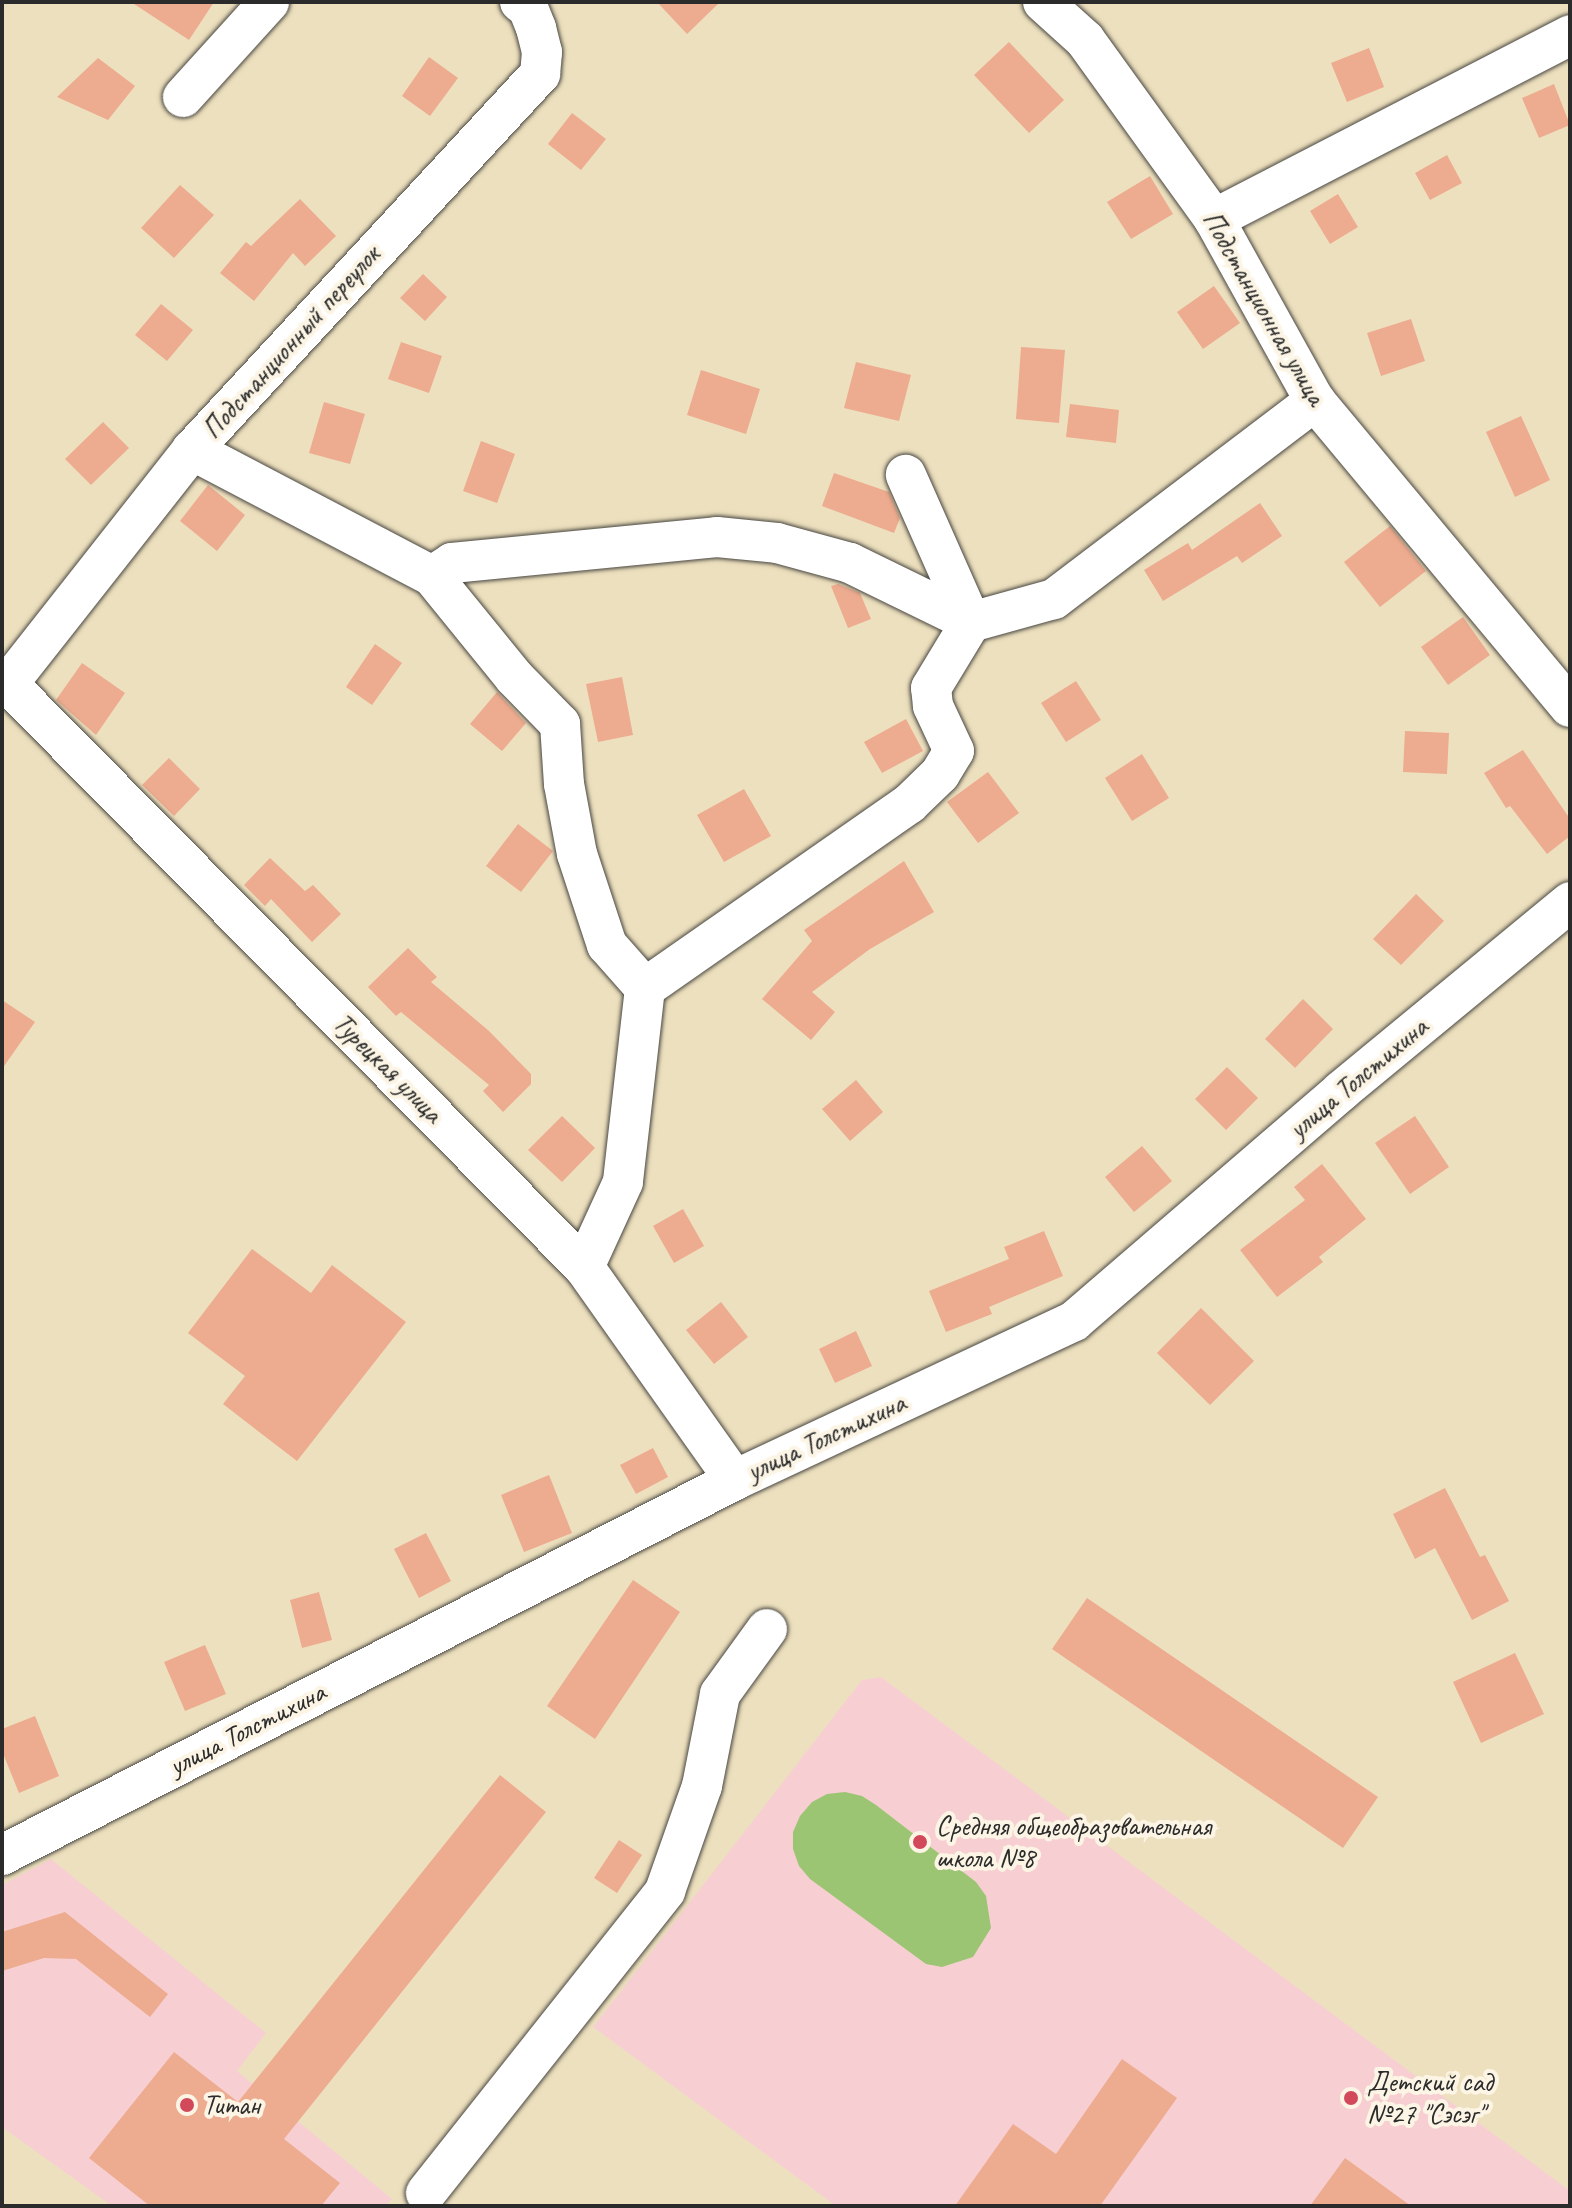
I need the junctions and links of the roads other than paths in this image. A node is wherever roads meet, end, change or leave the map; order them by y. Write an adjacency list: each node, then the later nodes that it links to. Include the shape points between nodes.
1 (269, 2): 5 (street)
2 (520, 2): 8 (street, Подстанционный переулок, via 536,28 540,74)
3 (1043, 2): 6 (street, Подстанционная улица, via 1085,40)
4 (1570, 35): 6 (street)
5 (183, 97)
6 (1214, 219): 7 (street, Подстанционная улица)
7 (1315, 401): 11 (street, via 1054,599); 13 (street, Подстанционная улица)
8 (192, 450): 10 (street); 12 (street, Подстанционный переулок)
9 (906, 475): 11 (street)
10 (432, 576): 11 (street, via 452,563 717,537 777,543 850,563); 15 (street, via 514,677 560,724 577,854 607,945)
11 (971, 622): 15 (street, via 931,688 933,706 954,751 940,774 909,804)
12 (8, 684): 16 (street, Турецкая улица)
13 (1570, 707)
14 (1570, 902): 17 (street, улица Толстихина, via 1074,1321)
15 (645, 988): 16 (street, via 623,1182)
16 (584, 1267): 17 (street, Турецкая улица)
17 (735, 1480): 19 (street, улица Толстихина)
18 (767, 1629): 20 (street, via 720,1694 702,1786 665,1891)
19 (2, 1855)
20 (428, 2202)

